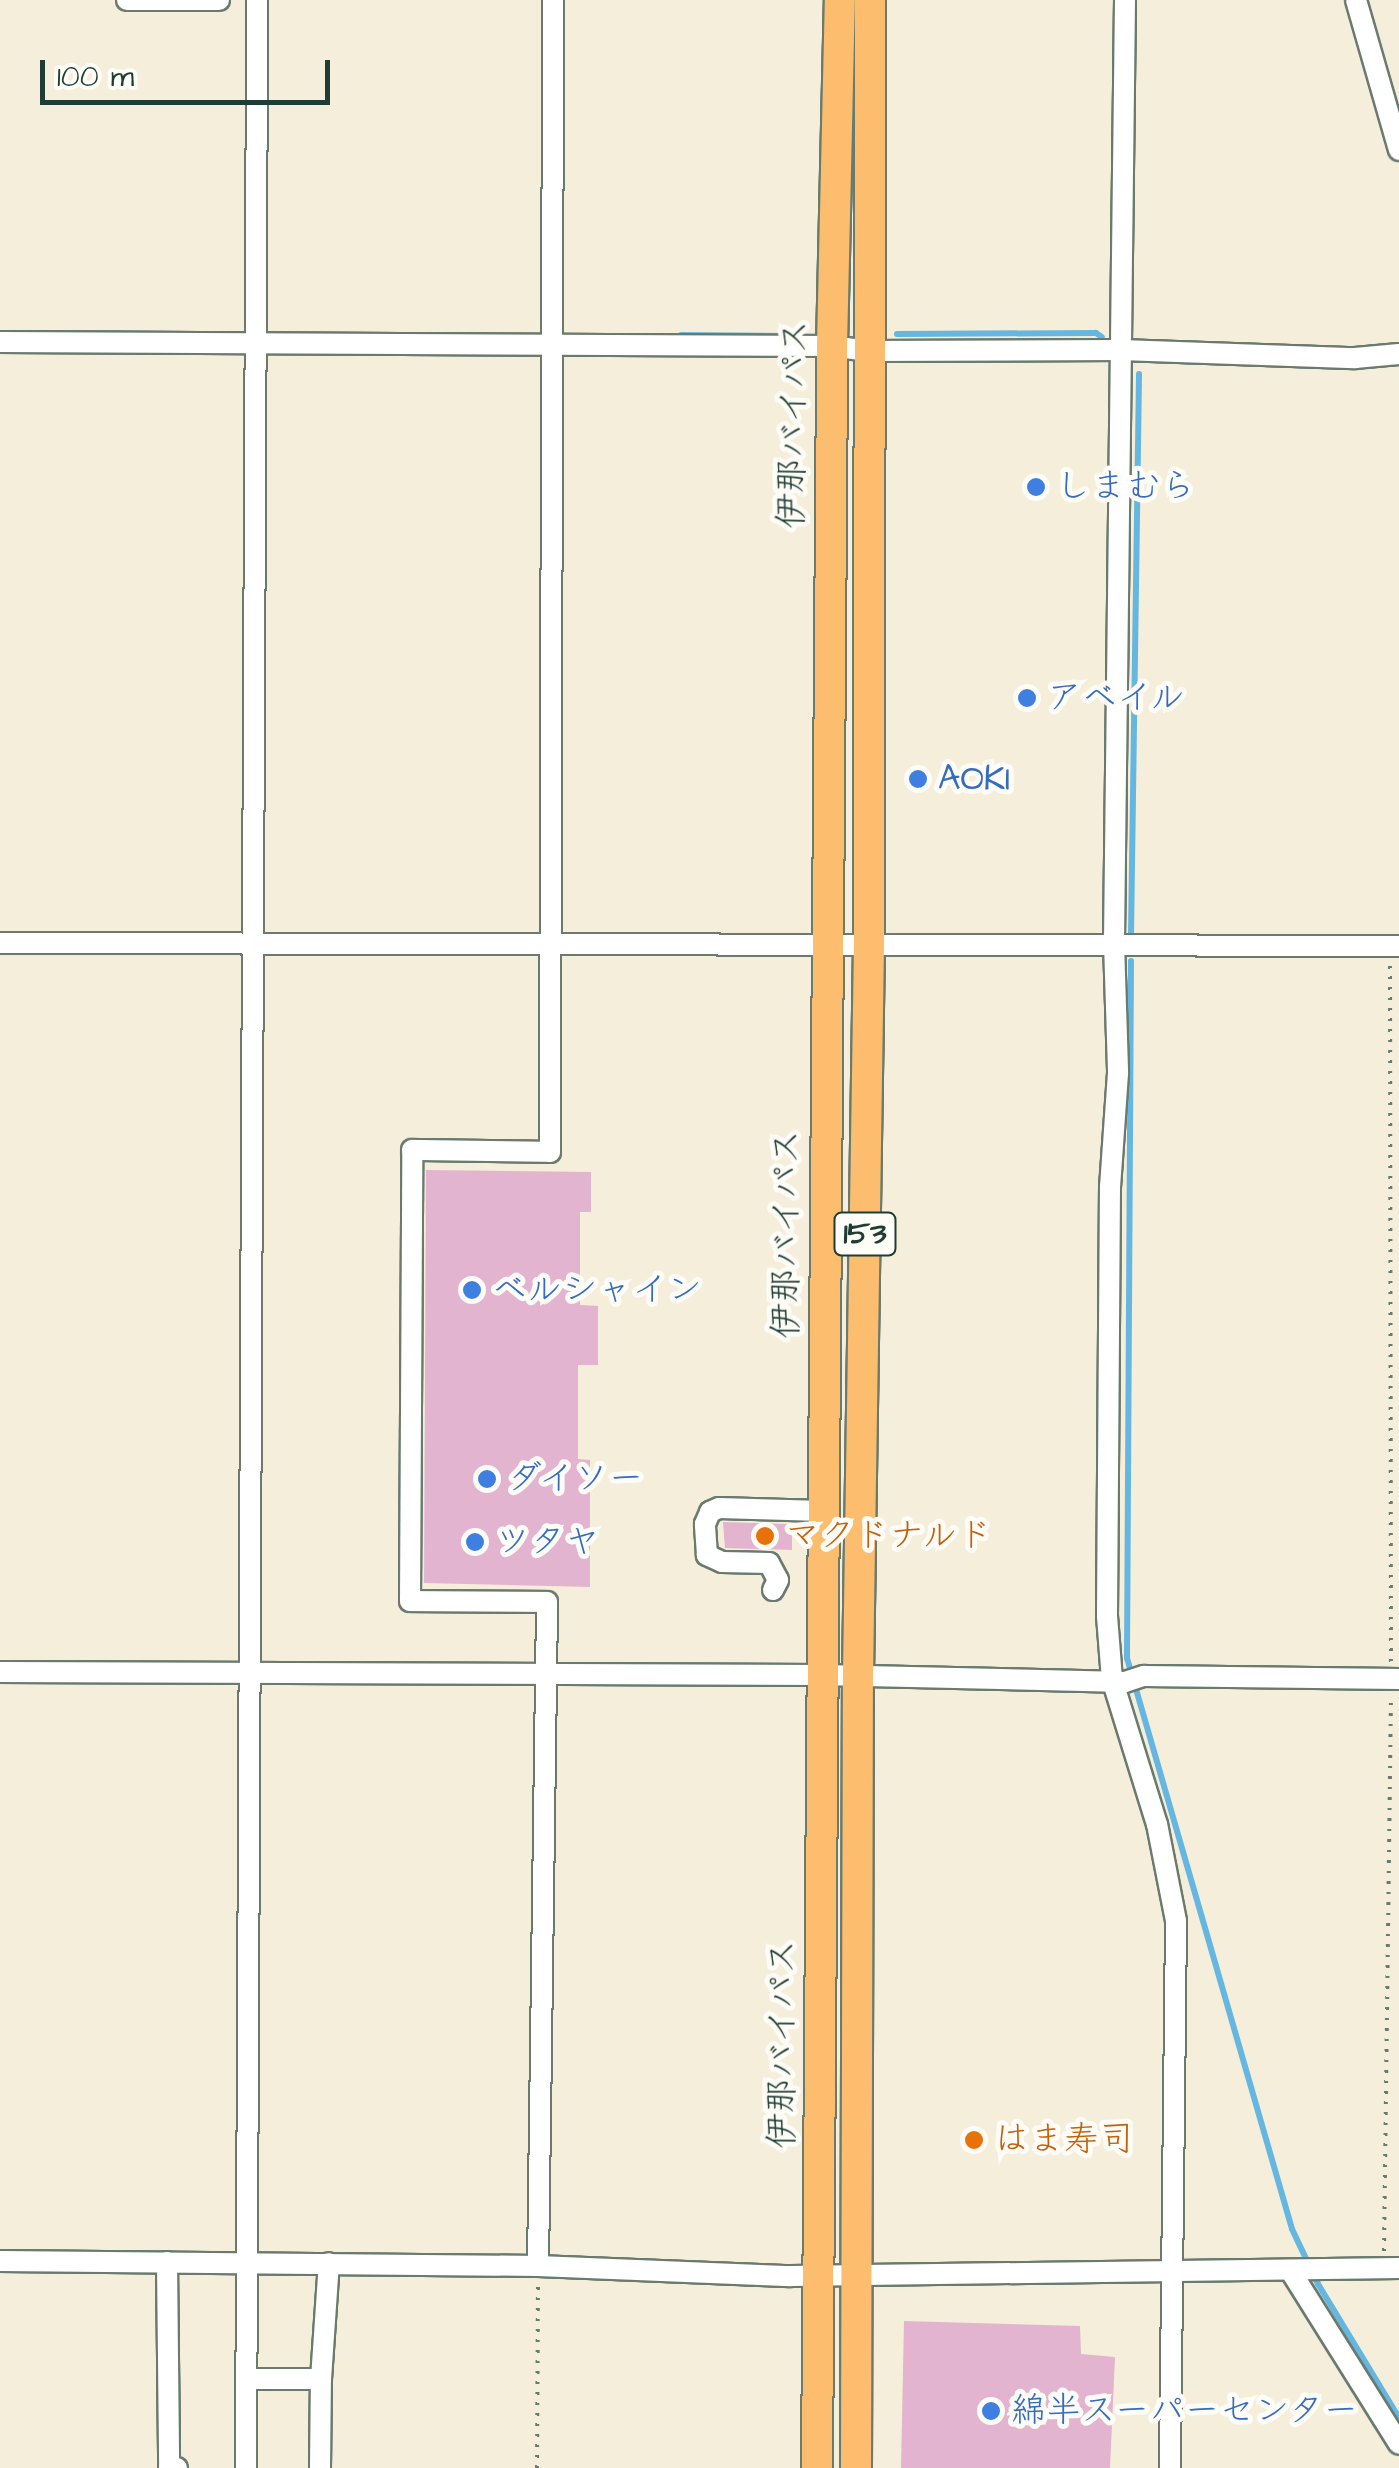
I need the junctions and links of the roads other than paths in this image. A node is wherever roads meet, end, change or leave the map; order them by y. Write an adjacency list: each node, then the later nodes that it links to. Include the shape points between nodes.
1 (128, 0): 2 (street)
2 (220, 0)
3 (257, 0): 11 (street)
4 (553, 0): 13 (street)
5 (840, 0): 12 (highway, 伊那バイパス / 153)
6 (870, 0): 15 (highway, 伊那バイパス / 153)
7 (1124, 0): 14 (street)
8 (1356, 0): 9 (street)
9 (1399, 150)
10 (0, 342): 11 (street)
11 (256, 346): 13 (street); 17 (street)
12 (832, 346): 13 (street); 15 (street); 21 (highway, 伊那バイパス / 153)
13 (551, 347): 22 (street)
14 (1122, 350): 15 (street); 16 (street); 20 (street)
15 (866, 351): 19 (highway, 伊那バイパス / 153)
16 (1399, 354)
17 (252, 940): 18 (street); 22 (street); 27 (street)
18 (0, 942)
19 (868, 942): 20 (street); 21 (street); 30 (highway, 伊那バイパス / 153)
20 (1114, 943): 23 (street); 32 (street, via 1118,1073 1110,1186 1107,1597)
21 (827, 944): 22 (street); 24 (highway, 伊那バイパス / 153)
22 (551, 946): 28 (street, via 550,1152 412,1150 410,1601 547,1602)
23 (1394, 946)
24 (822, 1511): 25 (street, via 710,1512 707,1555 722,1562 769,1563 778,1580); 29 (highway, 伊那バイパス / 153)
25 (772, 1590)
26 (0, 1672): 27 (street)
27 (249, 1673): 28 (street); 35 (street)
28 (546, 1674): 29 (street); 37 (street)
29 (821, 1675): 30 (street); 42 (highway, 伊那バイパス / 153)
30 (858, 1676): 32 (street); 41 (highway, 伊那バイパス / 153)
31 (1395, 1678): 32 (street)
32 (1127, 1679): 40 (street, via 1176,1921)
33 (0, 2261): 34 (street)
34 (166, 2262): 35 (street); 46 (street, via 170,2468)
35 (246, 2262): 36 (street); 43 (street)
36 (330, 2264): 37 (street); 44 (street)
37 (538, 2266): 42 (street)
38 (1389, 2268): 39 (street)
39 (1294, 2270): 40 (street); 45 (street)
40 (1172, 2272): 41 (street); 51 (street)
41 (859, 2274): 42 (street); 50 (highway, 伊那バイパス / 153)
42 (820, 2275): 49 (highway, 伊那バイパス / 153)
43 (246, 2380): 44 (street); 47 (street)
44 (321, 2380): 48 (street)
45 (1399, 2444)
46 (177, 2468)
47 (246, 2468)
48 (320, 2468)
49 (816, 2468)
50 (856, 2468)
51 (1170, 2468)

